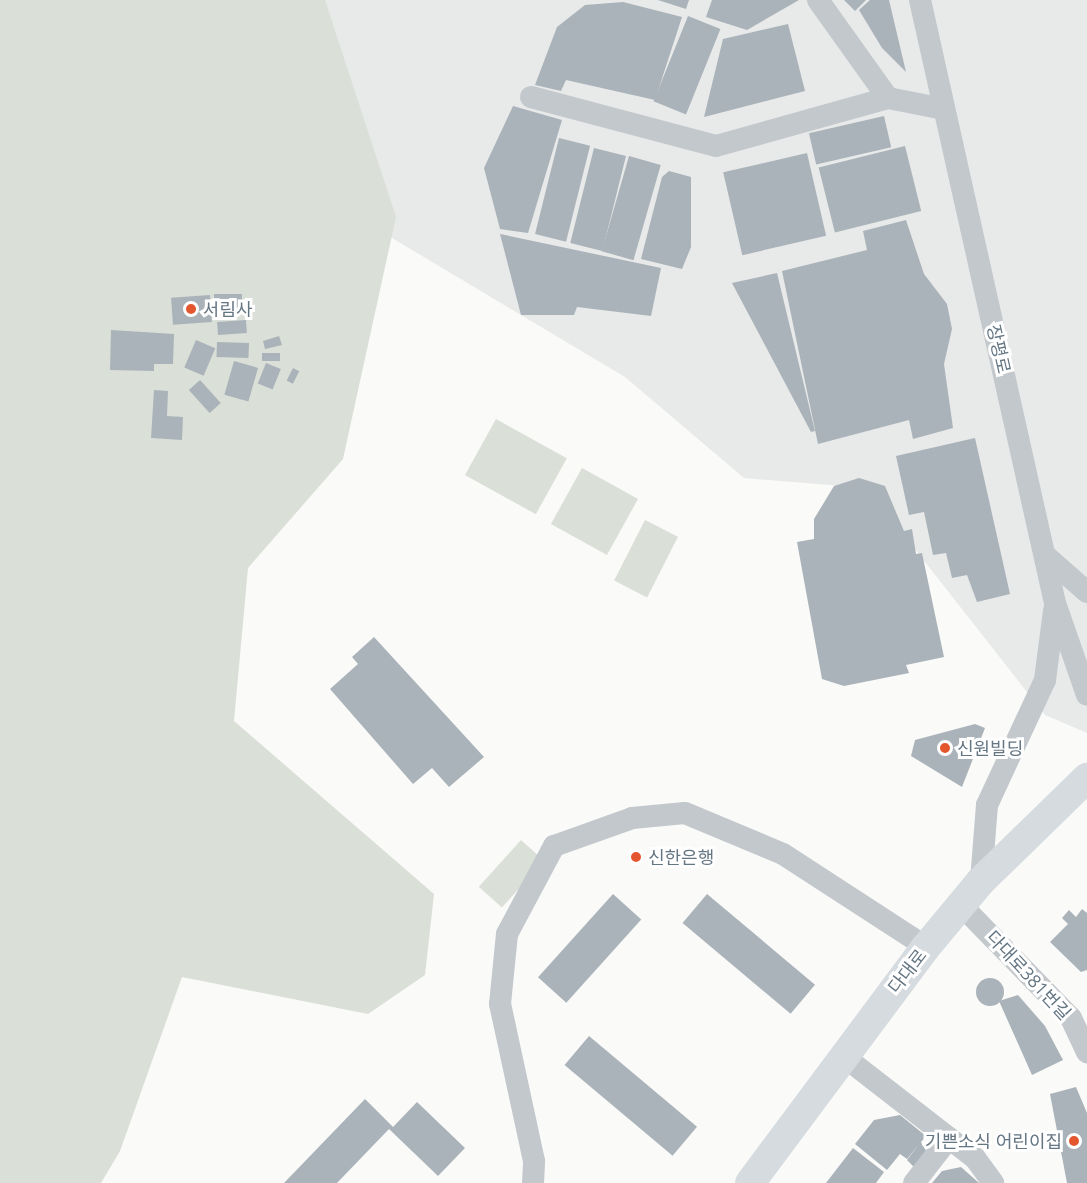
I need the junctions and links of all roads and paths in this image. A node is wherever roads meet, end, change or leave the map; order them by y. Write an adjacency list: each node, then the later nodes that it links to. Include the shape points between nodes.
1 (818, 0): 4 (street)
2 (920, 0): 5 (street, 장평로)
3 (531, 97): 4 (street, via 716,146)
4 (888, 98): 5 (street)
5 (945, 109): 6 (street, 장평로)
6 (1047, 557): 7 (street); 8 (street, 장평로)
7 (1087, 592)
8 (1055, 603): 9 (street, 장평로); 11 (street, via 1045,680 987,805)
9 (1087, 695)
10 (1087, 778): 11 (main road, 다대로)
11 (981, 881): 12 (main road, 다대로)
12 (962, 906): 13 (main road, 다대로); 14 (street, 다대로381번길, via 1071,1018)
13 (926, 947): 15 (main road, 다대로); 17 (street, via 783,854 685,813 632,818 554,846 507,934 500,1004 534,1161)
14 (1087, 1052)
15 (842, 1055): 16 (street); 18 (main road, 다대로)
16 (949, 1138): 19 (street); 20 (street)
17 (533, 1183)
18 (750, 1183)
19 (914, 1183)
20 (993, 1183)

